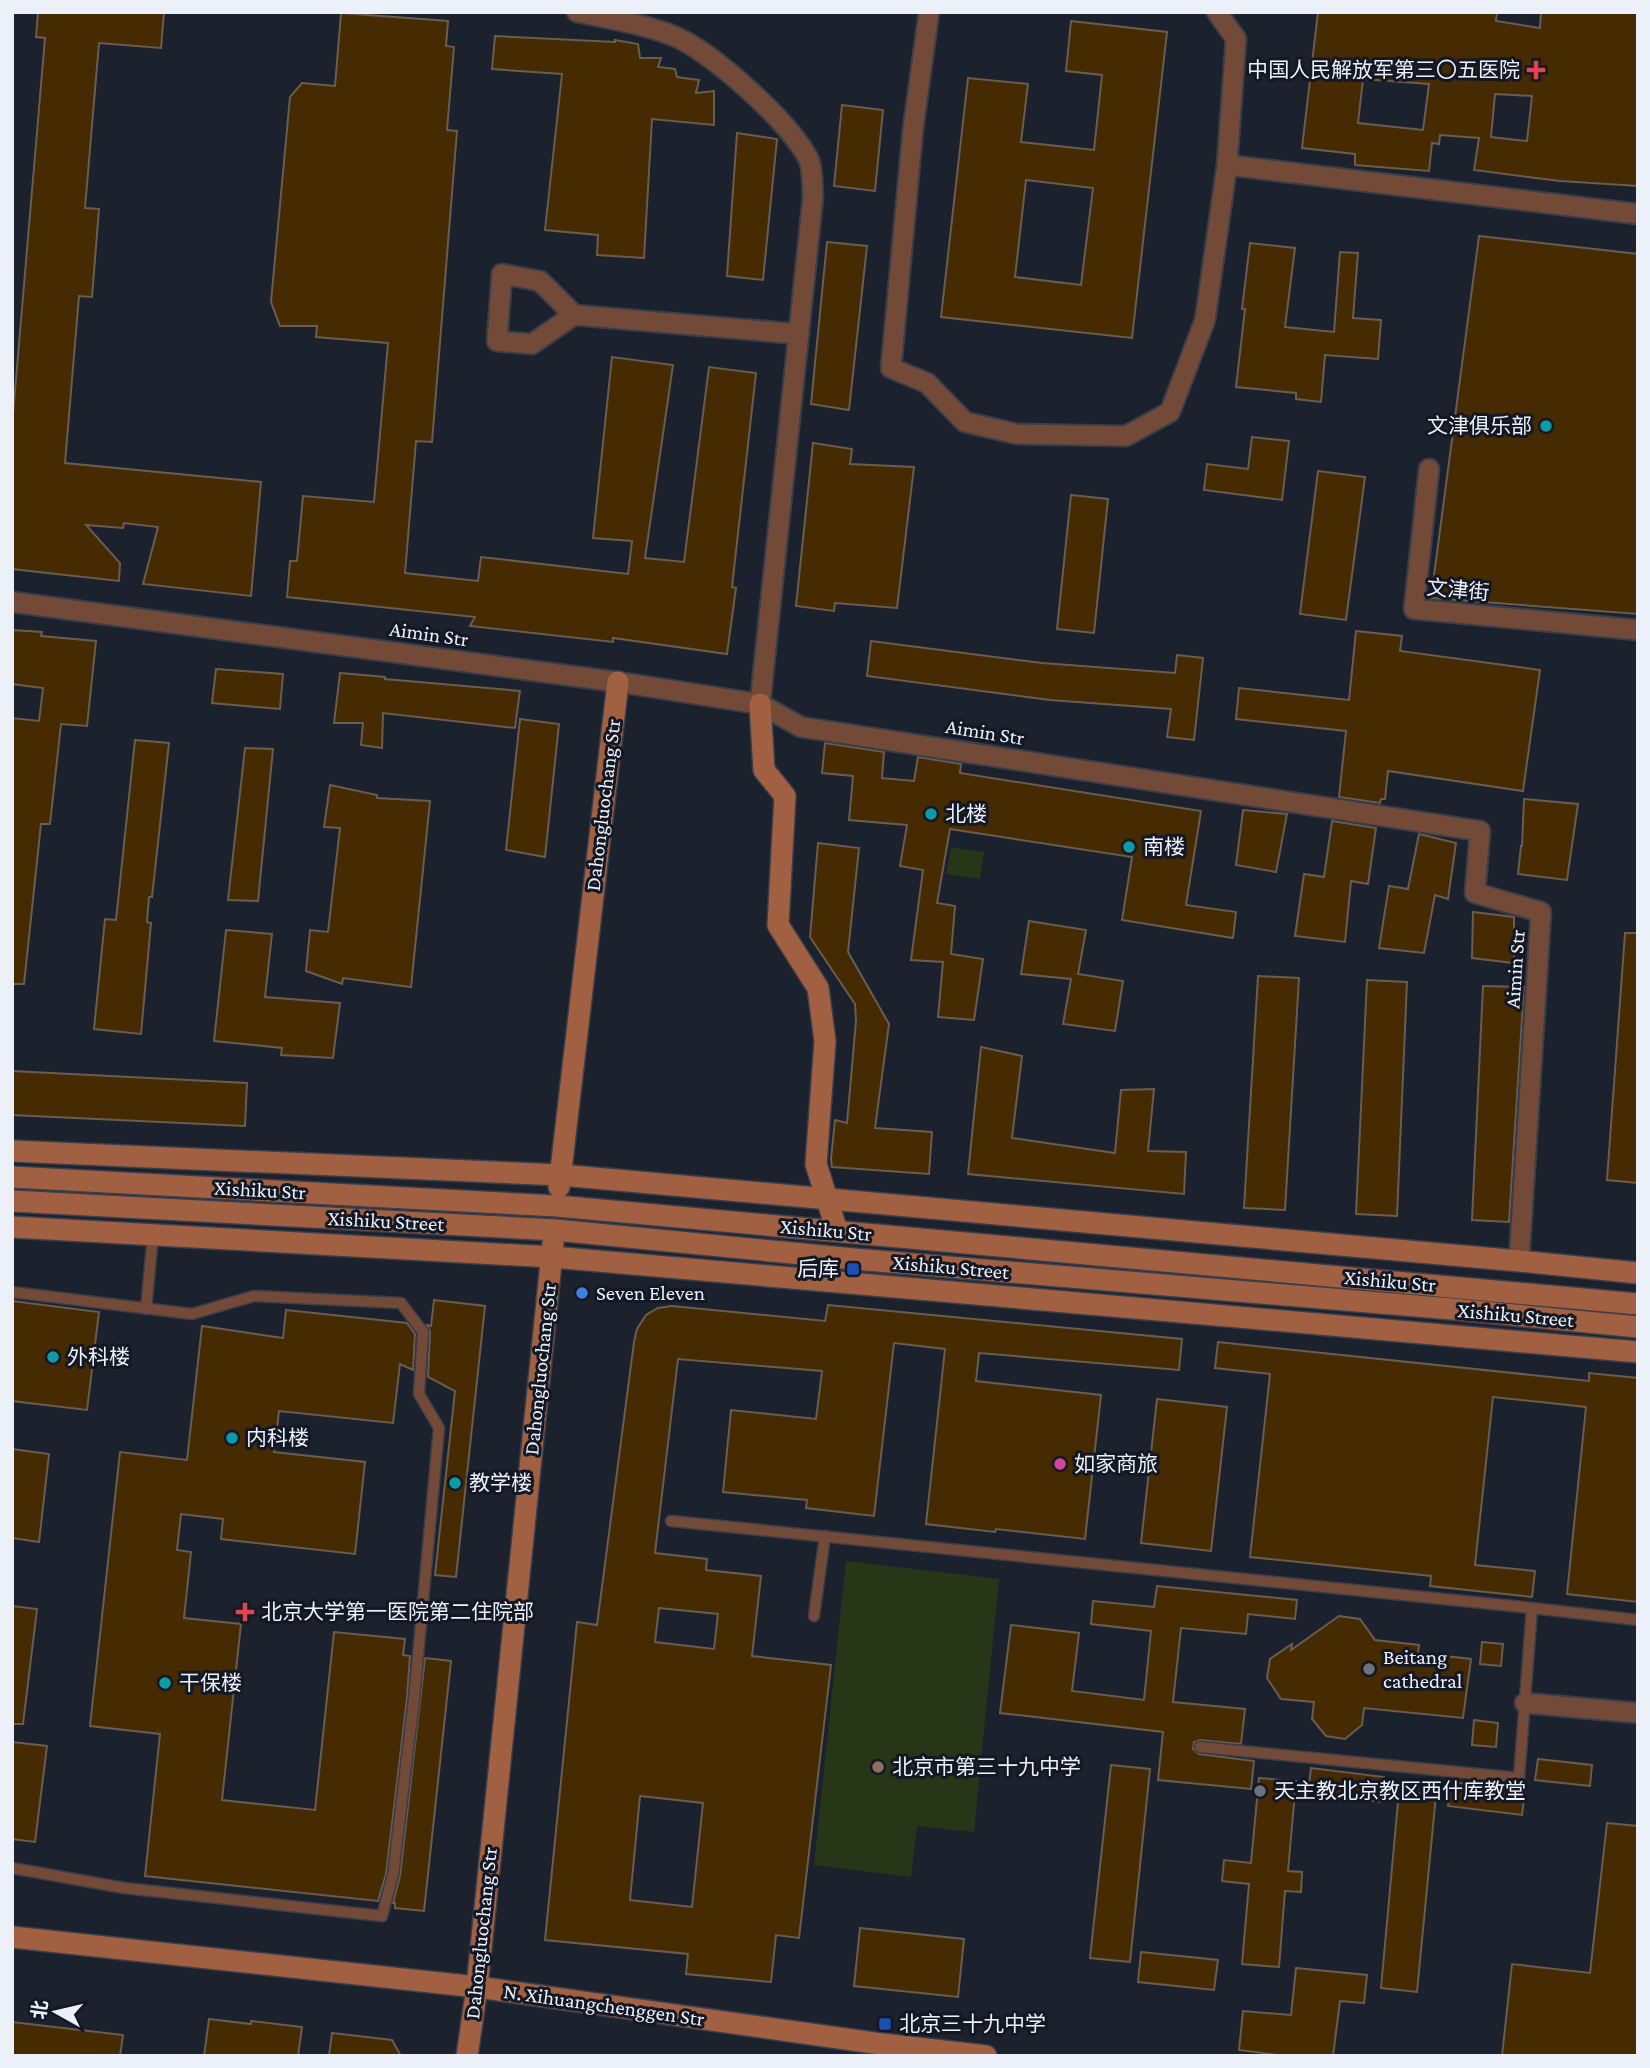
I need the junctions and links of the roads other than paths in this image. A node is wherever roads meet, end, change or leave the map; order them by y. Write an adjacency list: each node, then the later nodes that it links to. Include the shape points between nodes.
1 (577, 12): 7 (street, via 638,25 700,50 779,119 797,141 810,162 813,197)
2 (929, 12): 4 (street, via 891,368 926,383 965,422 1017,434 1126,436 1170,411 1205,320)
3 (1217, 12): 4 (street, via 1236,39)
4 (1227, 165): 5 (street)
5 (1638, 214)
6 (575, 315): 7 (street)
7 (799, 334): 12 (street)
8 (1429, 469): 10 (street, 文津街, via 1414,609)
9 (12, 602): 11 (street, Aimin Str)
10 (1638, 630)
11 (618, 682): 12 (street, Aimin Str); 14 (street, Dahongluochang Str)
12 (760, 704): 16 (street, via 764,769 785,796 778,925 818,988 825,1041 816,1164); 24 (street, Aimin Str, via 801,727 1480,831 1475,892 1541,912)
13 (12, 1151): 14 (street)
14 (561, 1175): 16 (street); 18 (street, Dahongluochang Str)
15 (12, 1177): 18 (street, Xishiku Str)
16 (828, 1199): 21 (street); 24 (street)
17 (12, 1201): 20 (street, Xishiku Street)
18 (557, 1206): 20 (street, Dahongluochang Str); 21 (street, Xishiku Str)
19 (12, 1227): 22 (street, Xishiku Street)
20 (555, 1230): 23 (street, Dahongluochang Str); 29 (street, Xishiku Street)
21 (837, 1231): 27 (street, Xishiku Str)
22 (153, 1235): 23 (street, Xishiku Street); 28 (lane)
23 (552, 1257): 30 (street, Xishiku Street); 41 (street, Dahongluochang Str)
24 (1519, 1261): 25 (street)
25 (1638, 1273)
26 (12, 1292): 28 (lane)
27 (1638, 1304)
28 (146, 1309): 39 (lane, via 192,1314 254,1296 401,1303 423,1332 419,1394 439,1428 393,1875 382,1916 124,1888)
29 (1638, 1327)
30 (1638, 1352)
31 (671, 1521): 32 (lane)
32 (825, 1536): 33 (lane); 34 (lane)
33 (1532, 1608): 35 (lane); 36 (lane)
34 (814, 1616)
35 (1638, 1620)
36 (1525, 1703): 37 (street); 38 (lane, via 1519,1778)
37 (1638, 1713)
38 (1200, 1748)
39 (12, 1868)
40 (12, 1937): 41 (street, N. Xihuangchenggen Str)
41 (477, 1987): 42 (street, Dahongluochang Str); 43 (street, N. Xihuangchenggen Str)
42 (467, 2056)
43 (986, 2056)

